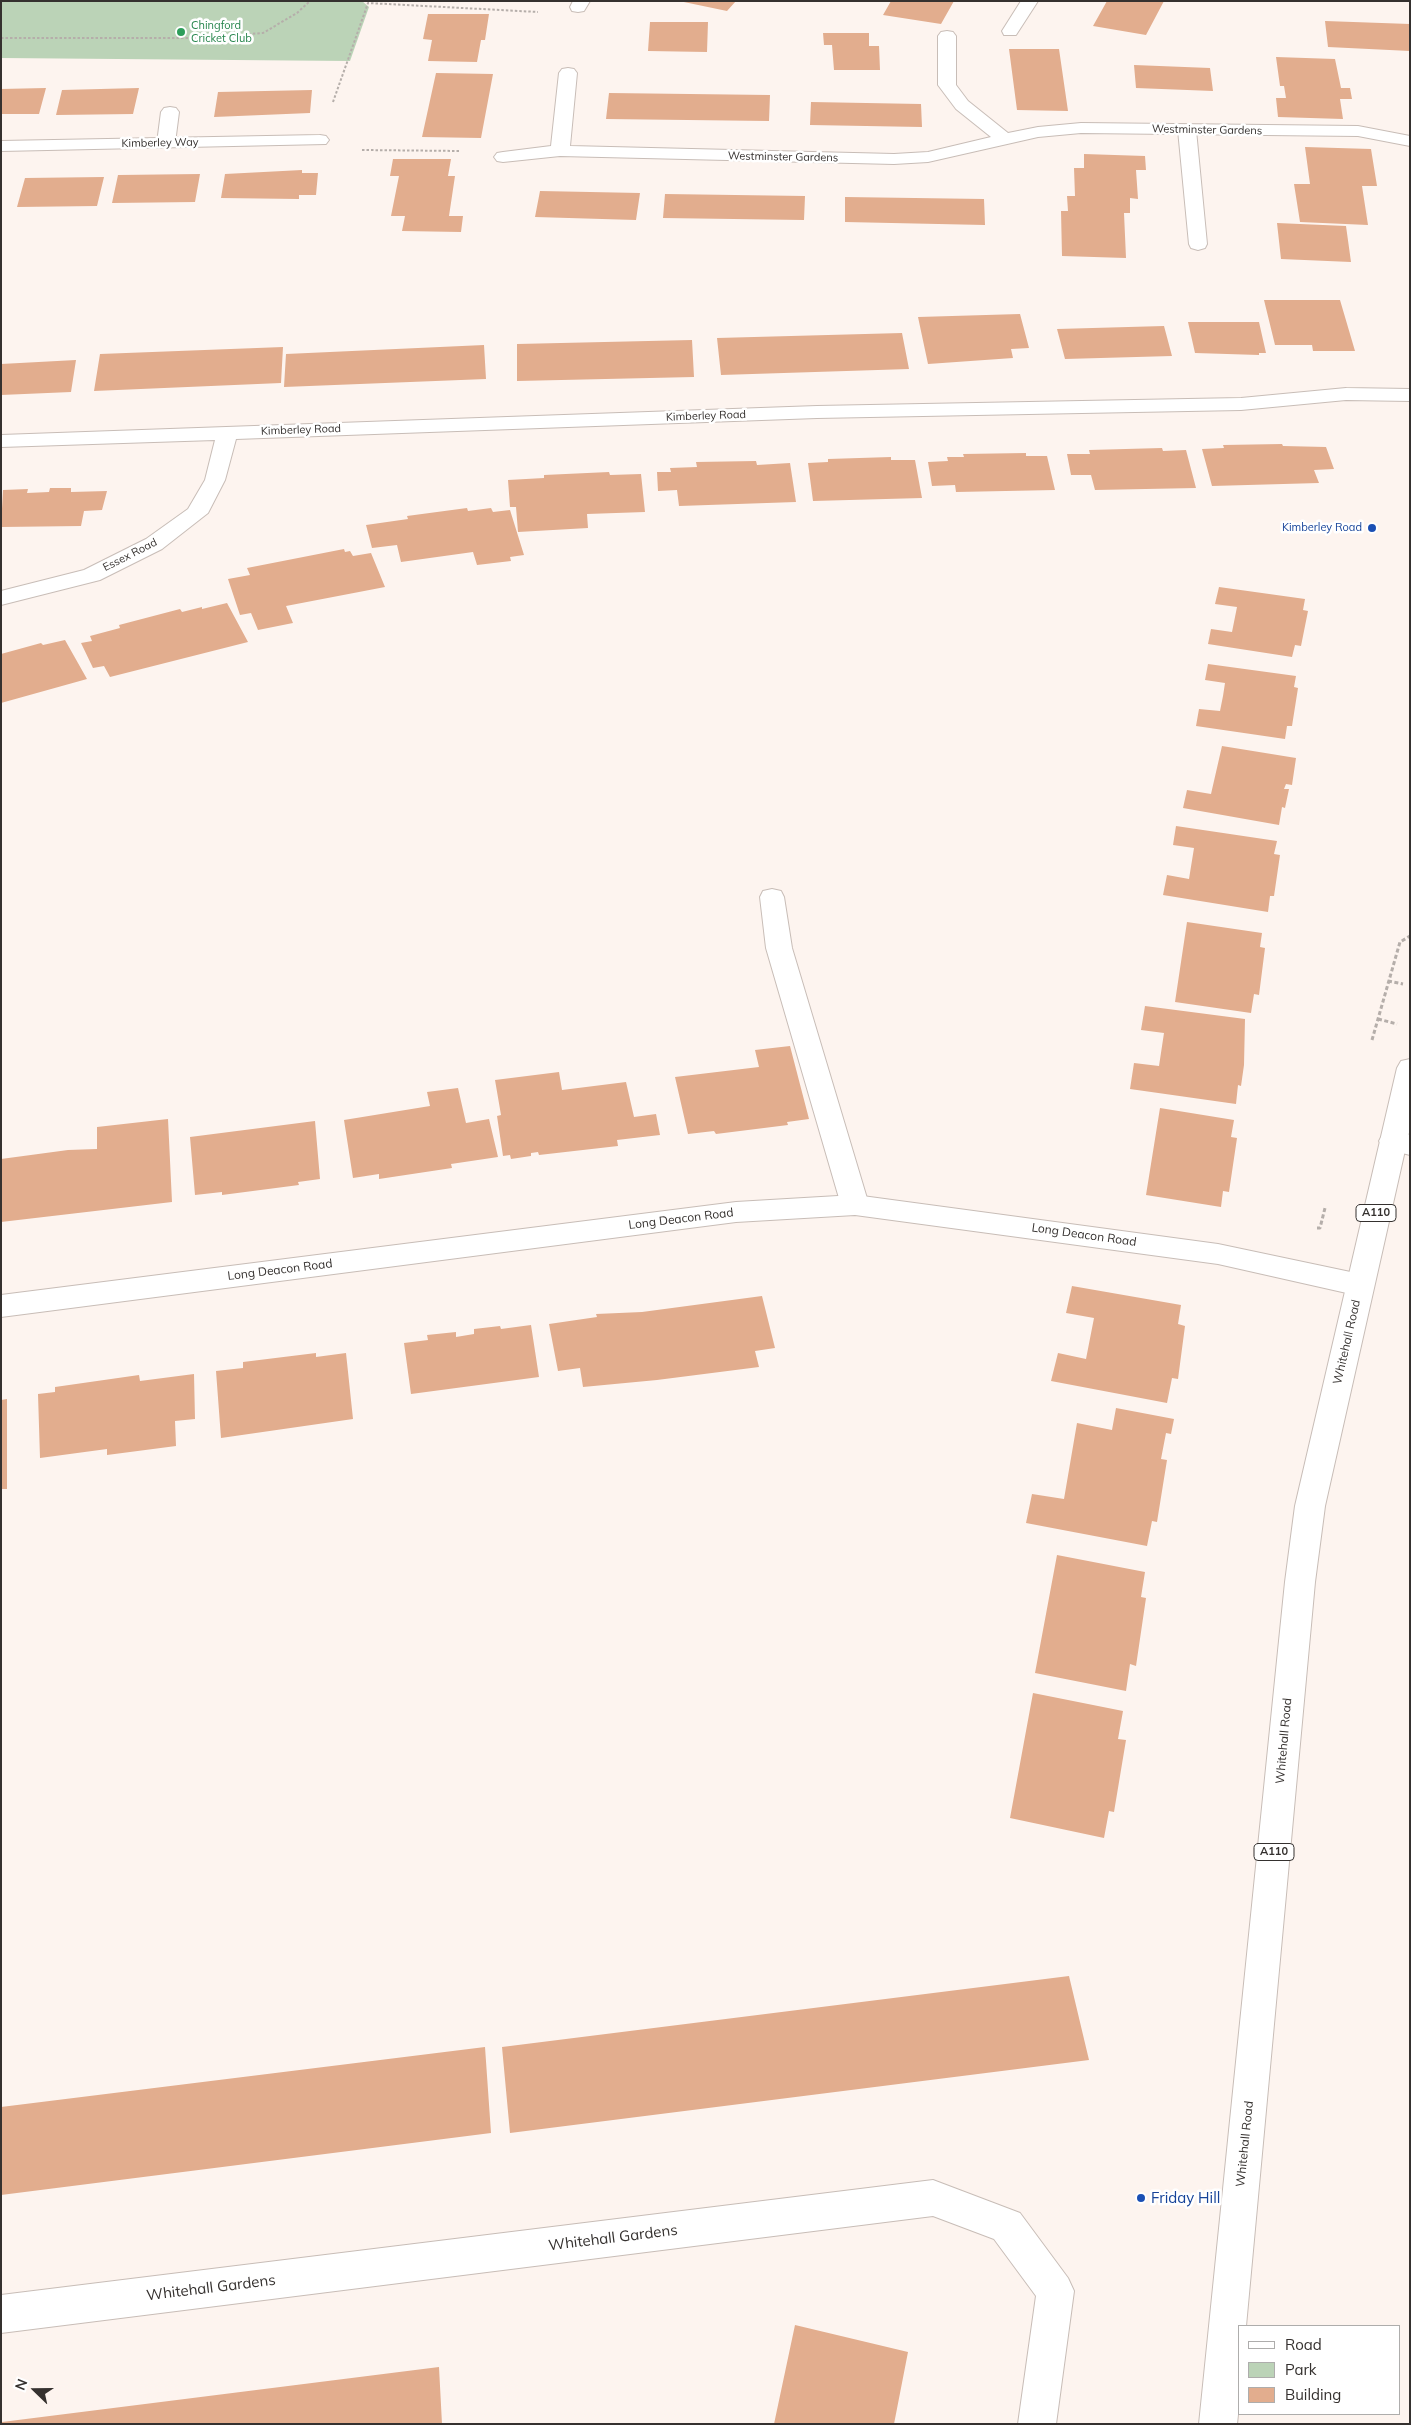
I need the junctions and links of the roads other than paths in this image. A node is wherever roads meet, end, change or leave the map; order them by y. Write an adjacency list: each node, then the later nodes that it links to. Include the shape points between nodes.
1 (1030, 1): 2 (street)
2 (1010, 31)
3 (947, 36): 7 (street, via 947,85 962,105)
4 (568, 73): 12 (street)
5 (170, 112): 10 (street)
6 (1186, 130): 7 (street, Westminster Gardens, via 1081,128); 9 (street, Westminster Gardens, via 1358,131); 14 (street)
7 (1004, 139): 12 (street, Westminster Gardens, via 928,158 894,159)
8 (320, 140): 10 (street, Kimberley Way)
9 (1410, 141)
10 (166, 143): 11 (street, Kimberley Way)
11 (1, 146)
12 (560, 151): 13 (street, Westminster Gardens)
13 (503, 156)
14 (1198, 244)
15 (1410, 395): 16 (street, Kimberley Road, via 1346,394 1241,404 817,412)
16 (226, 432): 17 (street, Kimberley Road); 18 (street, Essex Road, via 215,480 197,513 154,544 92,575)
17 (1, 441)
18 (1, 598)
19 (772, 897): 22 (street, via 779,948)
20 (1410, 1068): 21 (street, Whitehall Road / A110)
21 (1401, 1143): 23 (street, Whitehall Road / A110)
22 (855, 1205): 23 (street, Long Deacon Road, via 1218,1254); 24 (street, Long Deacon Road, via 736,1212)
23 (1360, 1285): 27 (street, Whitehall Road / A110, via 1310,1506 1300,1582)
24 (1, 1306)
25 (1, 2314): 26 (street, Whitehall Gardens, via 933,2198 1007,2226 1055,2291)
26 (1037, 2424)
27 (1218, 2424)

